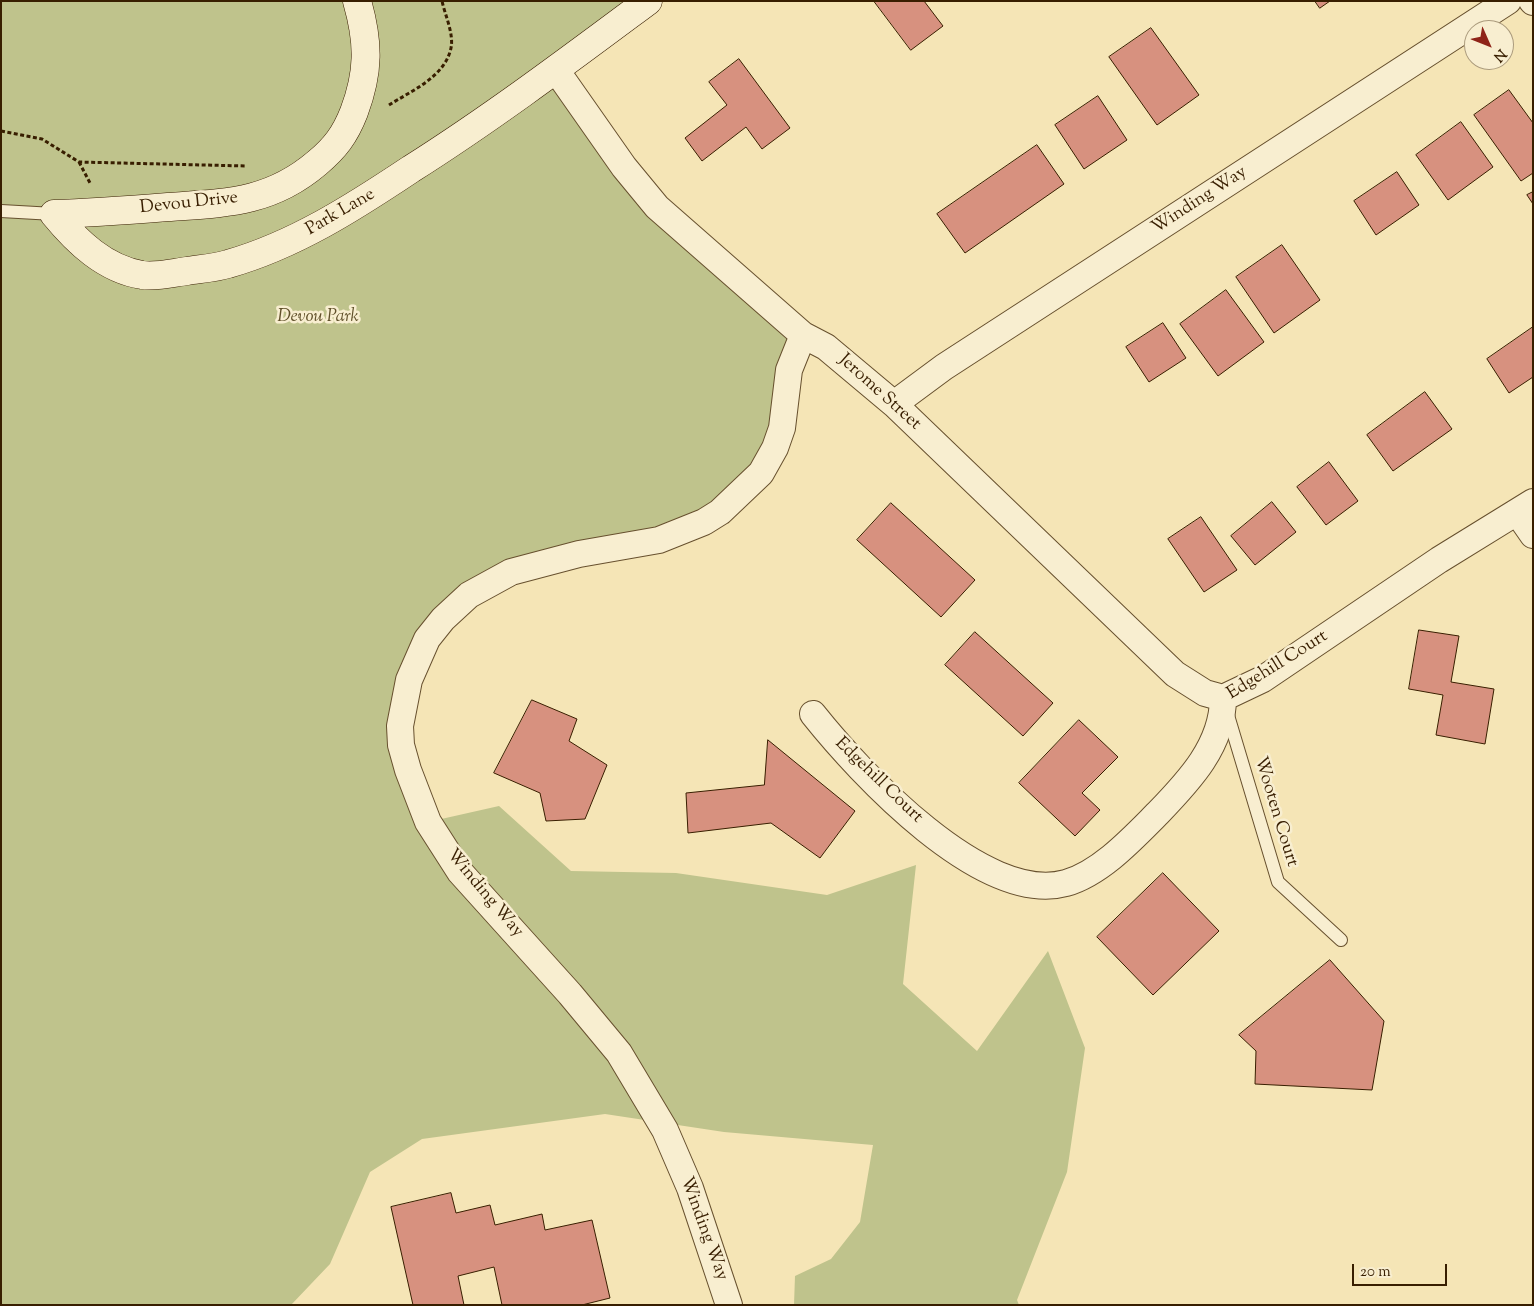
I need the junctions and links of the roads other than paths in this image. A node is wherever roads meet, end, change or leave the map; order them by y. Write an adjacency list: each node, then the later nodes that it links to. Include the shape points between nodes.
1 (357, 1): 6 (street, Devou Drive, via 367,66 362,92 348,129 336,146 297,180 272,192 230,202)
2 (648, 1): 4 (street, Park Lane)
3 (1508, 1): 8 (street, Winding Way, via 944,367)
4 (556, 70): 6 (street, Park Lane, via 474,129 298,238 226,265 155,276 141,275 109,263 87,250); 7 (street, Jerome Street, via 624,167 657,207)
5 (1, 211): 6 (lane)
6 (54, 214)
7 (803, 335): 8 (street, Jerome Street, via 826,346); 14 (street, Winding Way, via 789,370 782,428 761,473 720,512 704,522 659,540 579,554 511,572 469,595 443,619 428,639 409,680 400,726 408,770 428,822 460,872 619,1053 665,1130 690,1188)
8 (894, 404): 11 (street, Jerome Street, via 1176,674 1205,693)
9 (1525, 507): 10 (street); 11 (street, Edgehill Court, via 1439,560 1263,679)
10 (1533, 535)
11 (1223, 698): 12 (street, Edgehill Court, via 1223,715 1210,750 1186,784 1124,847 1080,878 1035,886 994,874 968,860 892,800 834,741); 13 (lane, Wooten Court, via 1278,882)
12 (813, 714)
13 (1341, 940)
14 (729, 1305)

